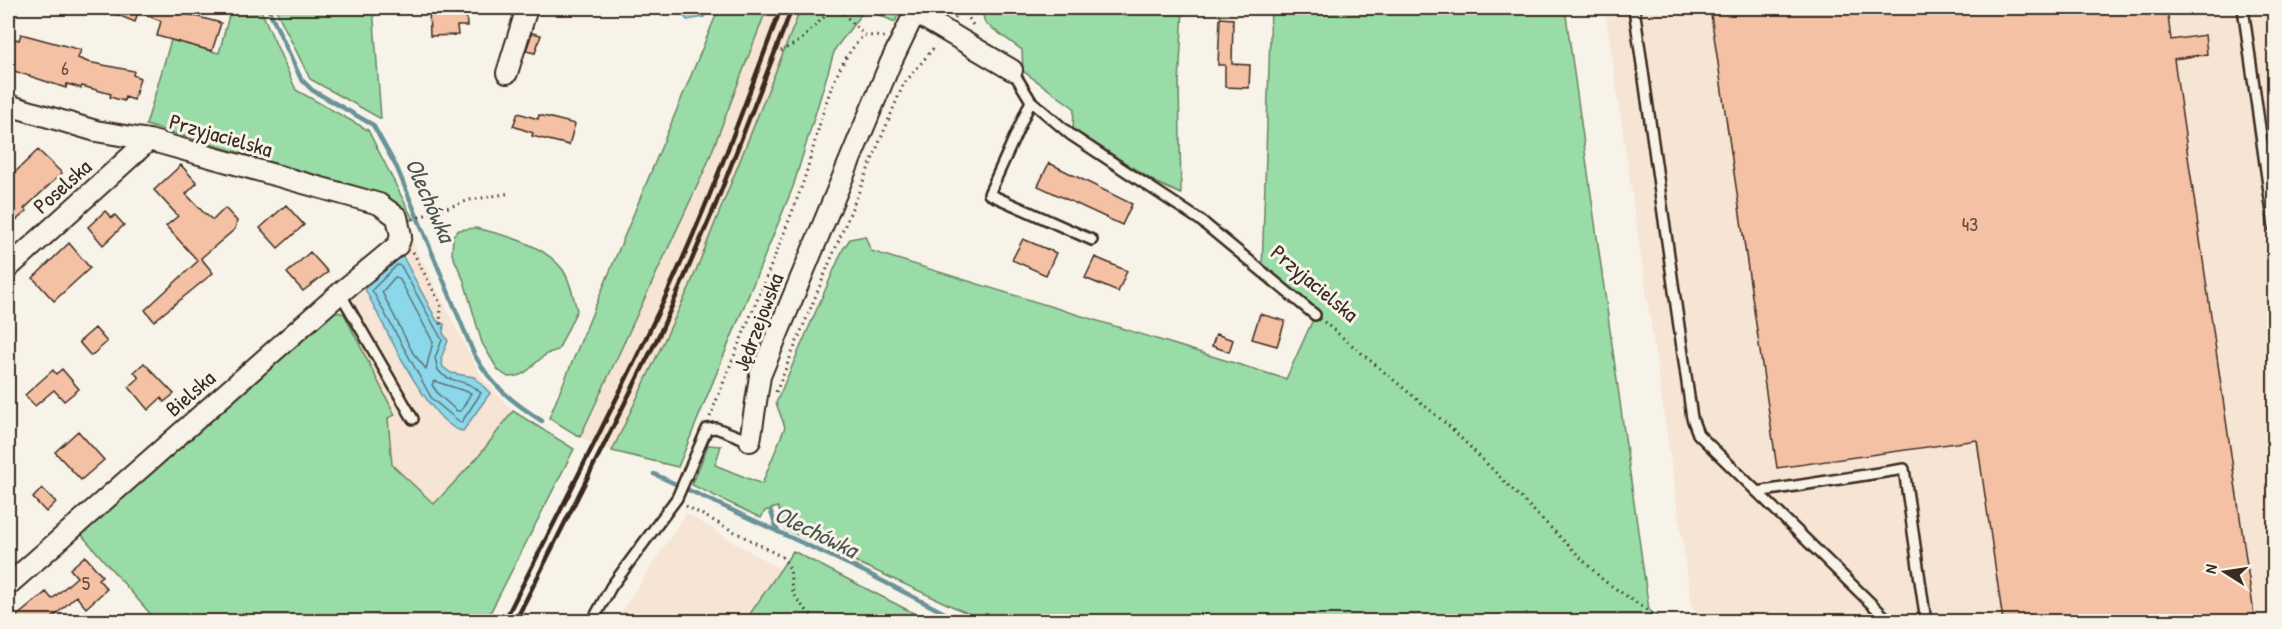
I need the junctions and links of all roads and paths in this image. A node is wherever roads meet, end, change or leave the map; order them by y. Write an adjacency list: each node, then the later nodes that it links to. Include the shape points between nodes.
1 (527, 8): 11 (street)
2 (962, 8): 6 (path)
3 (1634, 8): 28 (lane, via 1692,418 1698,434)
4 (2243, 8): 17 (lane)
5 (915, 10): 6 (street, Przyjacielska); 8 (street, Jędrzejowska)
6 (948, 30): 10 (street, Przyjacielska); 24 (path, via 903,85)
7 (864, 35): 8 (path); 9 (path, via 842,12 830,11 800,41); 26 (path, via 848,55 826,103 801,190)
8 (900, 41): 27 (street, Jędrzejowska, via 760,376)
9 (781, 51)
10 (1012, 70): 12 (lane, Przyjacielska)
11 (507, 73)
12 (1030, 101): 19 (lane, via 989,194); 22 (lane, Przyjacielska, via 1071,135 1200,220)
13 (8, 105): 14 (street, Przyjacielska, via 96,131)
14 (149, 140): 18 (street, Przyjacielska, via 379,204 397,217); 20 (street, Poselska)
15 (511, 193): 16 (path)
16 (430, 212)
17 (2274, 227)
18 (401, 236): 21 (street, Bielska, via 398,246); 23 (path, via 441,305)
19 (1092, 240)
20 (8, 268)
21 (340, 293): 25 (lane); 30 (street, Bielska)
22 (1315, 315): 33 (path, Przyjacielska, via 1449,426 1603,580)
23 (440, 327)
24 (774, 398)
25 (413, 419)
26 (704, 433): 27 (lane, Jędrzejowska, via 716,428); 29 (lane)
27 (750, 441)
28 (1757, 492): 34 (lane); 35 (lane, via 1904,469)
29 (675, 502): 31 (lane, via 611,587); 32 (path, via 782,557 791,568 792,589 800,604)
30 (8, 585)
31 (592, 621)
32 (819, 621)
33 (1664, 621)
34 (1890, 621)
35 (1926, 621)

